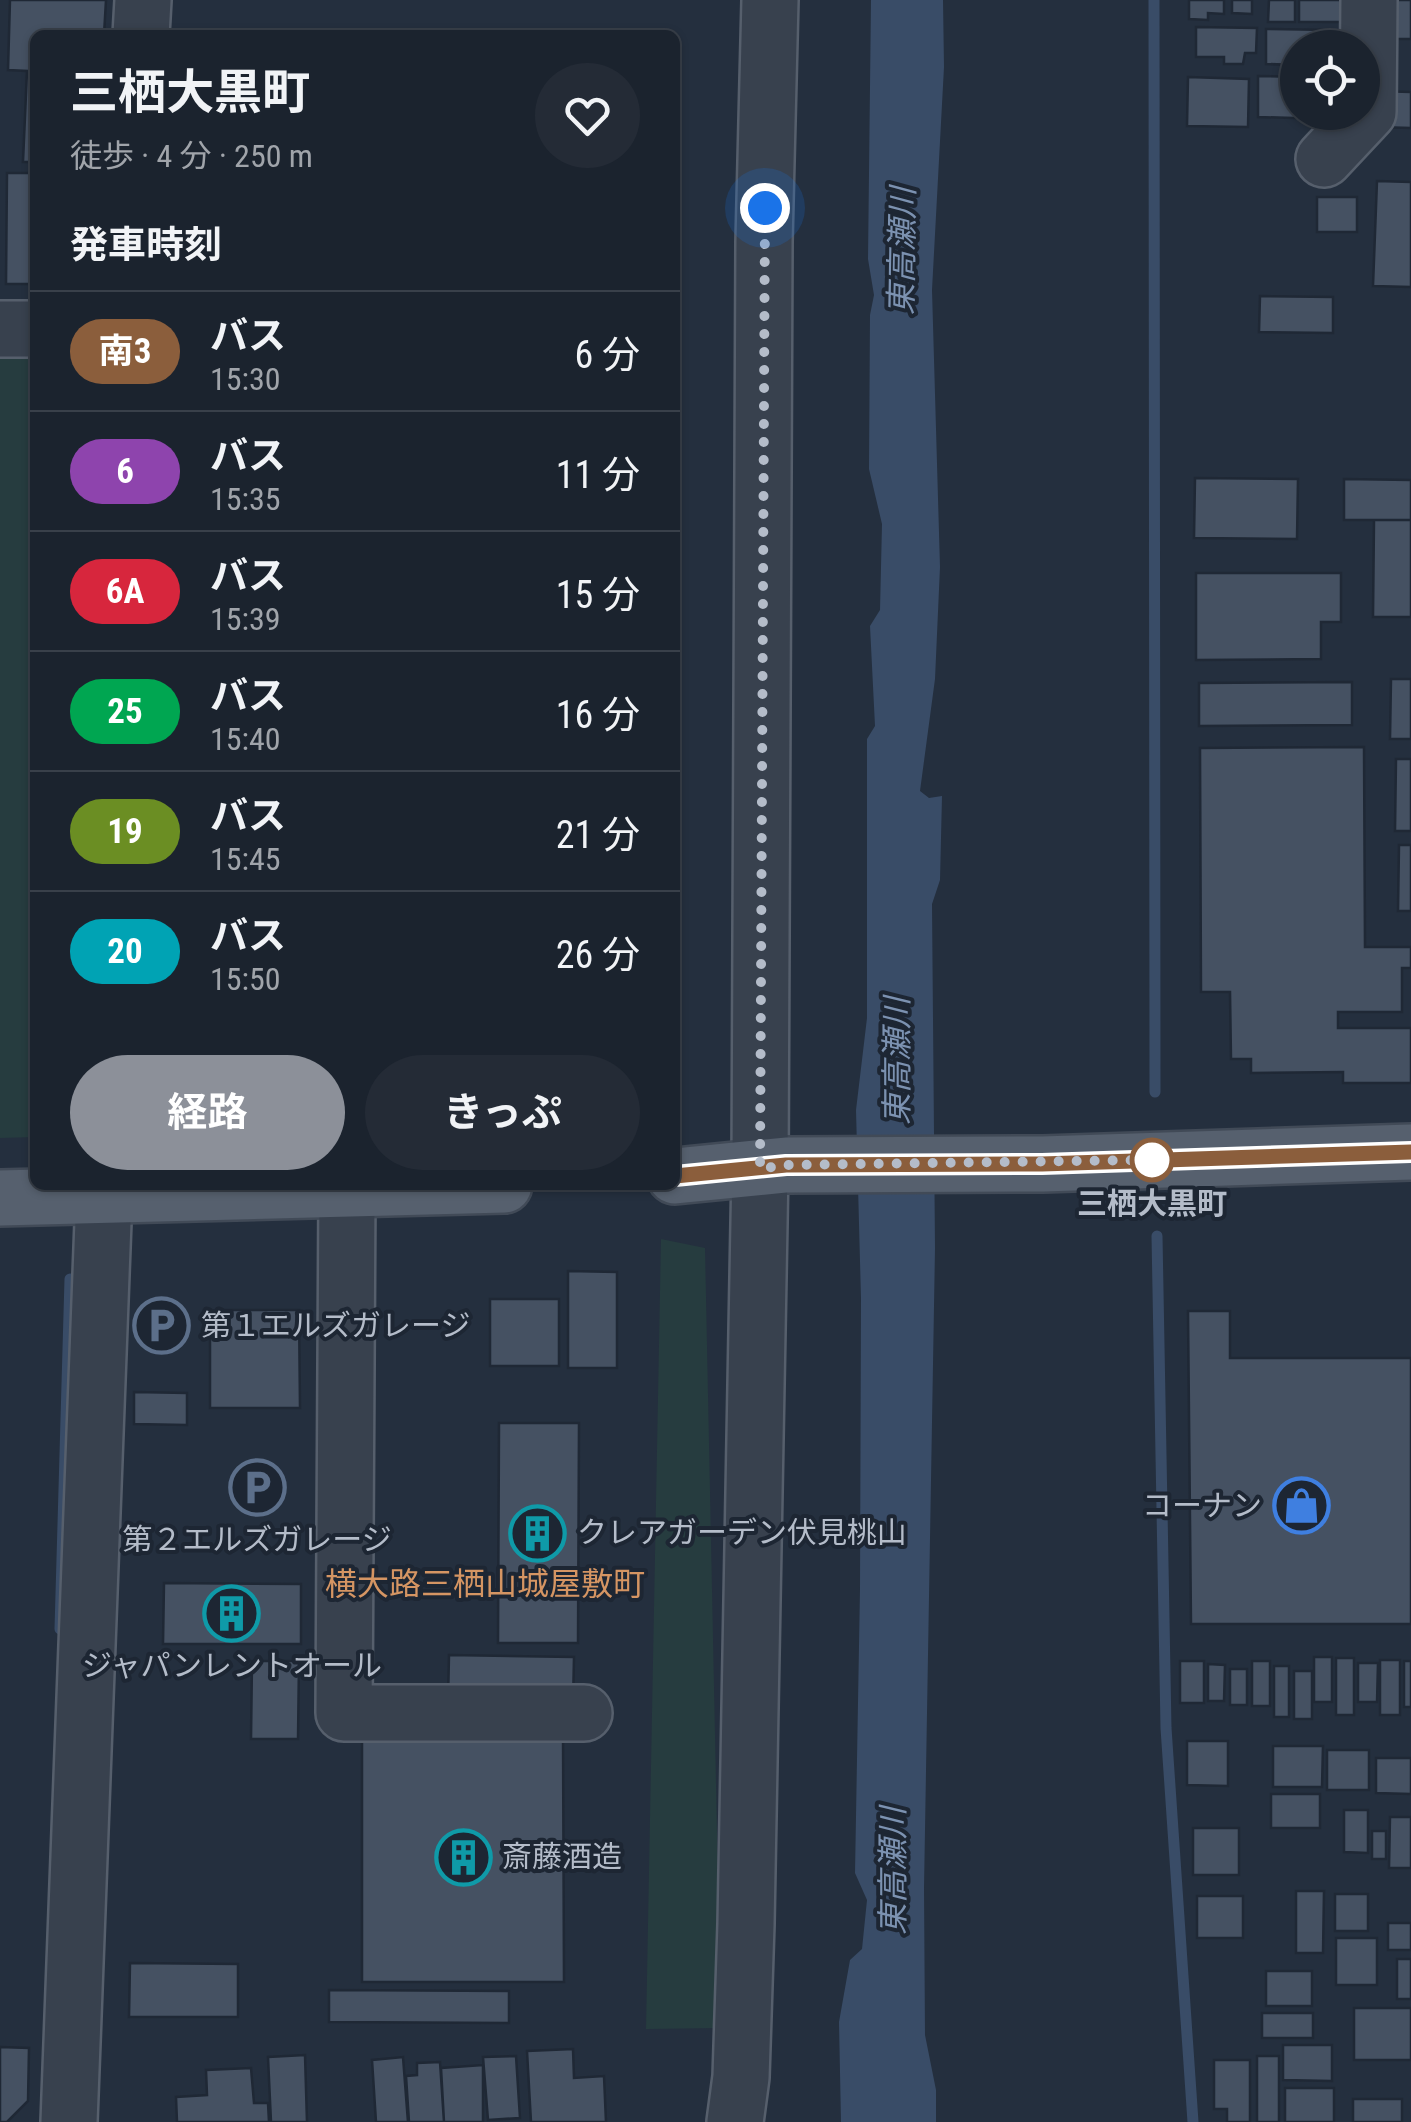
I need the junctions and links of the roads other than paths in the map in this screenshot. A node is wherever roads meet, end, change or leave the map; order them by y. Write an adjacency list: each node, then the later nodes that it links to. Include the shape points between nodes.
1 (143, 0): 4 (street)
2 (770, 0): 9 (street, via 764,242)
3 (1368, 0): 5 (street, via 1368,112)
4 (142, 30)
5 (1324, 158)
6 (0, 329): 7 (street)
7 (30, 329)
8 (1411, 1152): 9 (main road)
9 (773, 1167): 10 (main road); 17 (street)
10 (680, 1176)
11 (372, 1190): 12 (main road)
12 (346, 1191): 13 (main road); 15 (street, via 344,1713)
13 (104, 1195): 14 (main road); 16 (street)
14 (0, 1198)
15 (584, 1713)
16 (69, 2122)
17 (736, 2122)

